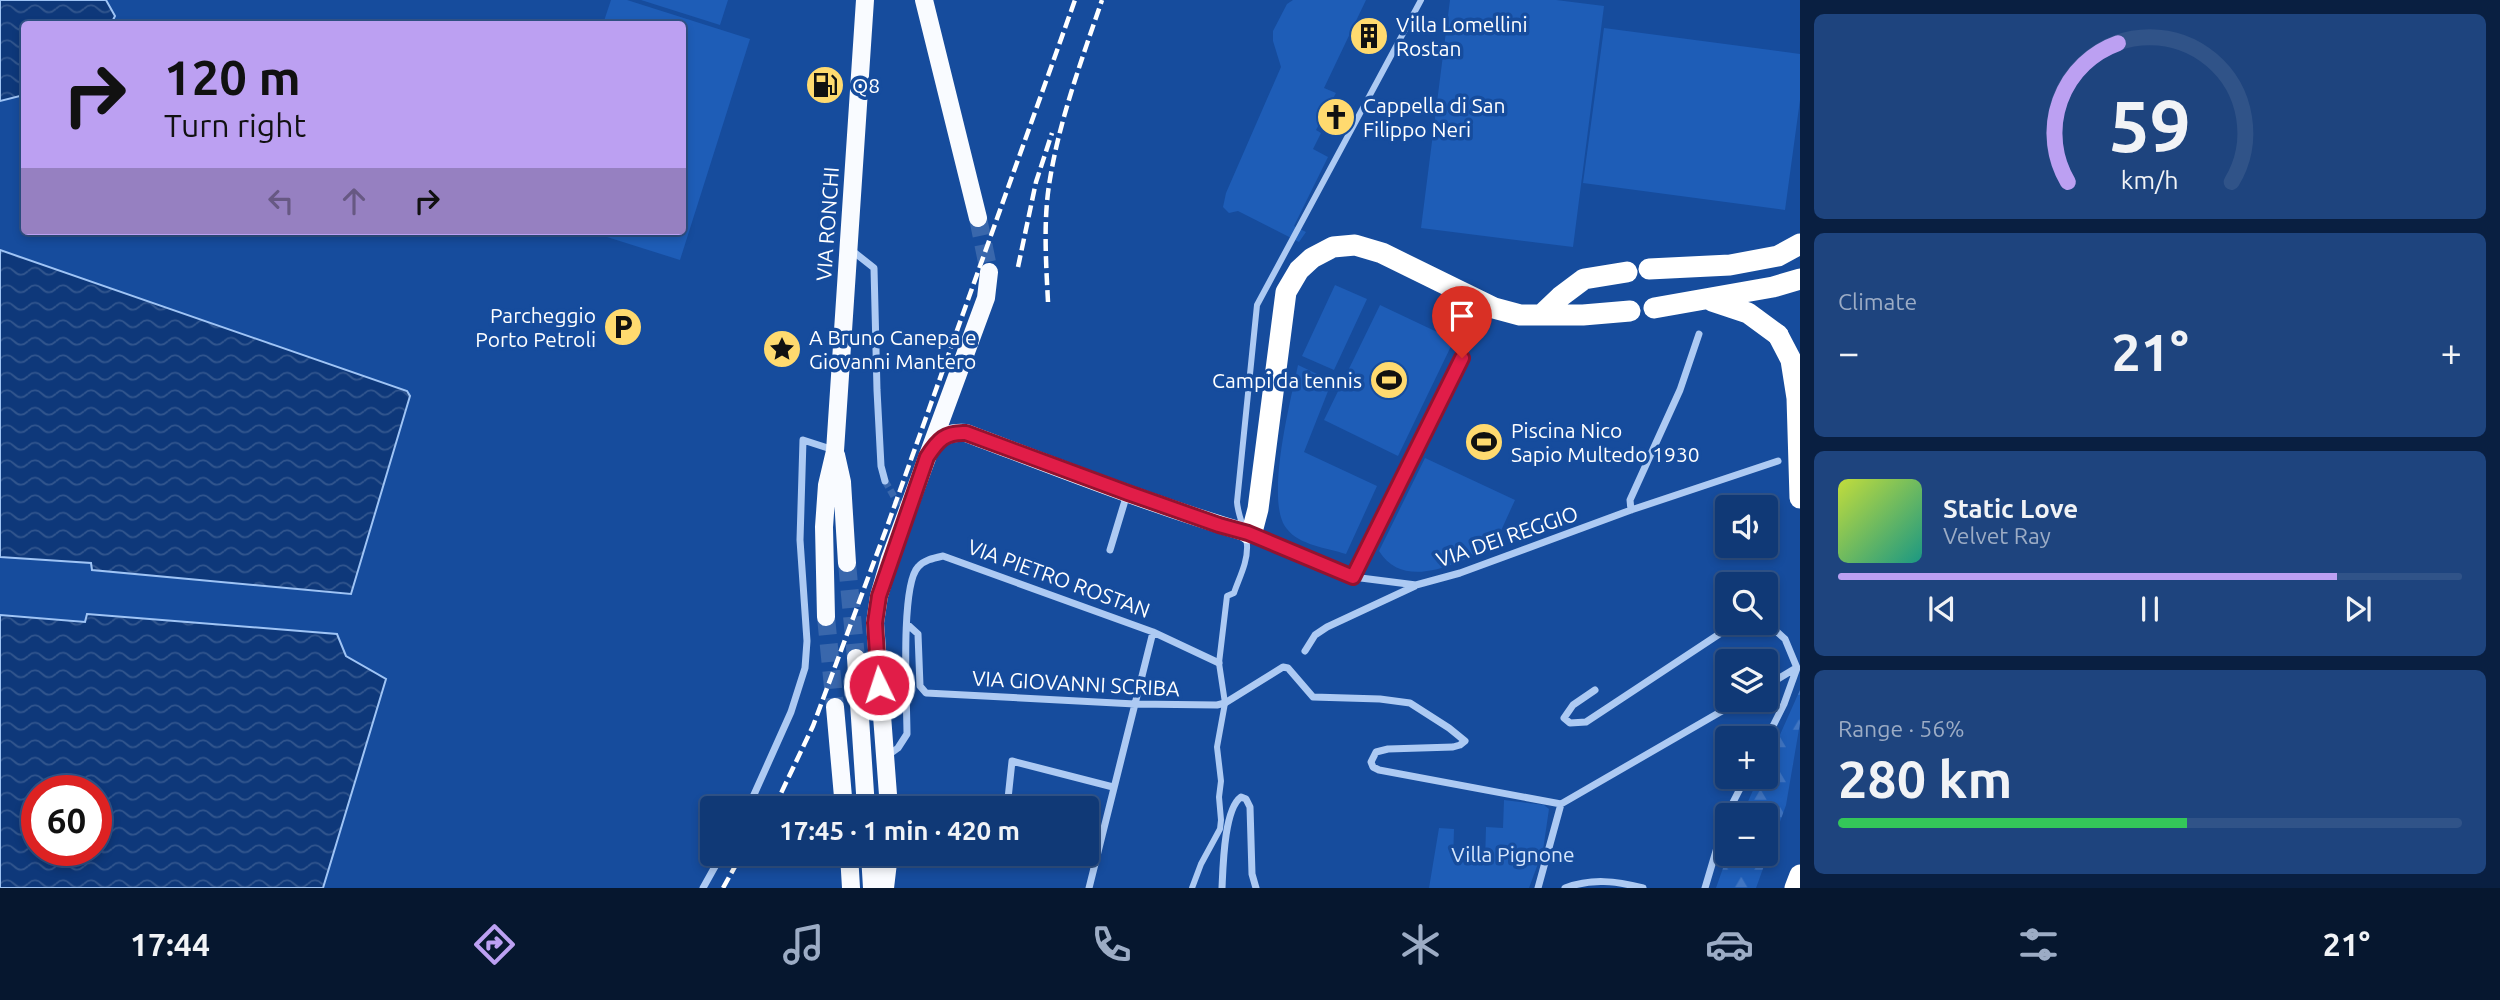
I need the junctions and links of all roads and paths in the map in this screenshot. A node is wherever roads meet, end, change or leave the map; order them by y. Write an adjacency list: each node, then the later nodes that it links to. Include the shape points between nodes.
1 (865, 0): 6 (main road, VIA RONCHI)
2 (924, 0): 4 (main road)
3 (1421, 0): 28 (street, via 1257,305 1237,502)
4 (978, 218)
5 (1800, 244): 7 (highway, via 1778,256)
6 (848, 248): 21 (main road, VIA RONCHI); 24 (street, via 874,268)
7 (1730, 265): 8 (highway); 12 (highway)
8 (1648, 269)
9 (989, 272): 19 (main road, via 986,298)
10 (1627, 272): 16 (highway, via 1584,279)
11 (1800, 279): 12 (highway)
12 (1773, 287): 13 (highway)
13 (1699, 300): 14 (highway); 26 (highway, bridge, via 1748,313 1778,335 1791,360 1797,398)
14 (1654, 308)
15 (1630, 311): 16 (highway)
16 (1541, 315): 28 (highway, via 1494,308 1355,244 1333,247 1312,258 1286,292 1258,509 1254,528)
17 (1699, 334): 27 (street, via 1680,390 1630,500)
18 (1472, 337): 31 (street)
19 (955, 383): 20 (main road, via 953,421); 22 (main road)
20 (966, 433): 22 (main road, via 950,432); 25 (main road)
21 (835, 451): 30 (main road, VIA RONCHI, via 842,482); 33 (main road, VIA RONCHI, via 824,527); 53 (street, via 803,440 800,540 805,668)
22 (927, 457): 50 (main road, via 879,596 875,623)
23 (1778, 461): 27 (street, VIA DEI REGGIO)
24 (885, 481)
25 (1128, 493): 28 (main road); 29 (street)
26 (1800, 498)
27 (1631, 510): 32 (street, VIA DEI REGGIO)
28 (1246, 532): 31 (street, VIA DEI REGGIO); 40 (street, via 1245,562 1234,593 1227,596)
29 (1110, 550)
30 (846, 563)
31 (1353, 577): 32 (street, VIA DEI REGGIO)
32 (1416, 585): 38 (street, via 1327,627)
33 (826, 617)
34 (907, 624): 35 (street, VIA PIETRO ROSTAN, via 918,567 943,556); 45 (street, VIA GIOVANNI SCRIBA, via 918,634 920,686 926,693); 50 (street, VIA PIETRO ROSTAN, via 907,734)
35 (1153, 632): 40 (street, VIA PIETRO ROSTAN); 45 (street)
36 (1778, 633): 41 (street)
37 (1718, 635): 43 (street, via 1586,722 1570,723 1564,718 1573,705)
38 (1305, 651)
39 (856, 658): 56 (main road)
40 (1219, 663): 44 (street)
41 (1797, 668): 42 (street); 48 (street)
42 (1778, 678)
43 (1595, 690)
44 (1224, 703): 45 (street, VIA GIOVANNI SCRIBA); 59 (street, via 1283,667 1292,671 1313,697 1410,703 1465,741 1453,747 1376,752 1373,767); 70 (street, via 1217,747 1222,820)
45 (1135, 704): 51 (street)
46 (835, 707): 49 (main road)
47 (1720, 712): 59 (street)
48 (1773, 726)
49 (839, 739): 54 (main road); 55 (main road, via 849,759)
50 (884, 759): 57 (main road)
51 (1113, 787): 58 (street, via 1012,761); 69 (street)
52 (1740, 789): 76 (street, via 1727,814)
53 (753, 796)
54 (843, 796)
55 (855, 796)
56 (865, 796)
57 (888, 796)
58 (1008, 796)
59 (1561, 804): 73 (street)
60 (715, 866): 65 (street)
61 (850, 866): 66 (main road)
62 (871, 866): 67 (main road)
63 (888, 866): 68 (main road)
64 (1800, 875): 77 (highway)
65 (703, 888)
66 (851, 888)
67 (872, 888)
68 (885, 888)
69 (1089, 888)
70 (1192, 888)
71 (1222, 888): 72 (street, via 1230,820 1241,797 1250,807)
72 (1256, 888)
73 (1538, 888)
74 (1565, 888): 75 (street, via 1612,880)
75 (1643, 888)
76 (1705, 888)
77 (1796, 888)

